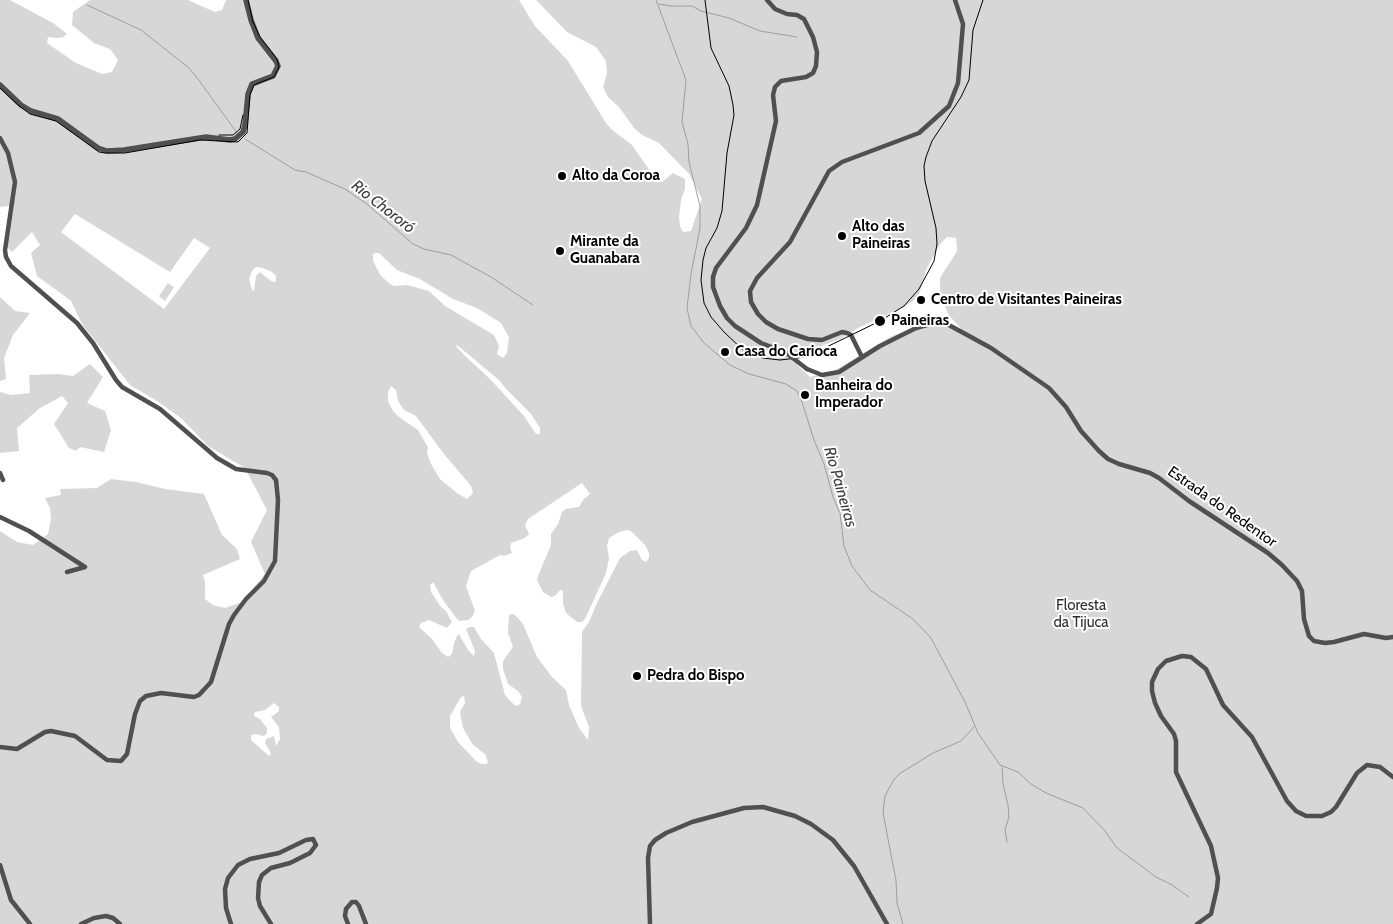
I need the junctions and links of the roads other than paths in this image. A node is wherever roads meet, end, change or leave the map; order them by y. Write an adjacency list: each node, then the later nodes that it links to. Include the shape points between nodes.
1 (246, 0): 4 (street, via 258,38 278,66 273,76 252,84 245,125 235,139 206,137 107,151 58,119 21,105)
2 (767, 0): 6 (street, bridge, via 775,9 804,19 817,52 816,66 813,74 781,81 775,87 776,121 756,205 746,228 716,268 713,287 726,318 735,326 761,343 785,352 815,374 839,372)
3 (955, 0): 6 (street, via 963,24 958,83 950,106 919,133 842,162 829,171 790,242 757,278 750,291 751,302 766,322 808,339 822,340 847,333)
4 (0, 85)
5 (0, 138): 12 (street, via 8,153 15,182 5,250 11,266 77,323 122,387 160,409 217,458 236,469 272,475 276,480 278,500 275,561 264,581 234,615 211,682 199,695 161,692 146,696 140,702 127,754 121,761 107,760 75,736 51,731 17,749)
6 (862, 357): 11 (street, Estrada do Redentor, via 916,328 938,322 947,324 991,348 1049,388 1066,407 1081,432 1108,459 1159,478 1268,553 1297,581 1302,591 1304,619 1314,641 1334,642 1364,634)
7 (0, 473): 8 (street)
8 (3, 480)
9 (0, 517): 10 (street, via 29,531 85,567)
10 (67, 572)
11 (1393, 637)
12 (0, 747)
13 (1393, 777): 24 (street, via 1380,767 1367,765 1357,773 1336,808 1322,816 1306,816 1296,811 1287,801 1252,737 1223,705 1206,669 1191,657 1166,661 1158,669 1152,691 1161,716 1174,734 1176,772 1211,846 1218,878 1211,914)
14 (0, 864): 15 (street, via 11,900)
15 (30, 924)
16 (81, 924): 17 (street, via 106,916)
17 (120, 924)
18 (231, 924): 19 (street, via 225,890 228,878 238,865 312,839 316,845 310,853 271,868 262,875 258,898)
19 (271, 924)
20 (348, 924): 21 (street, via 346,909 356,902)
21 (366, 924)
22 (650, 924): 23 (street, via 648,858 655,840 692,822 744,808 763,807 795,816 833,840 854,866)
23 (887, 924)
24 (1197, 924)

